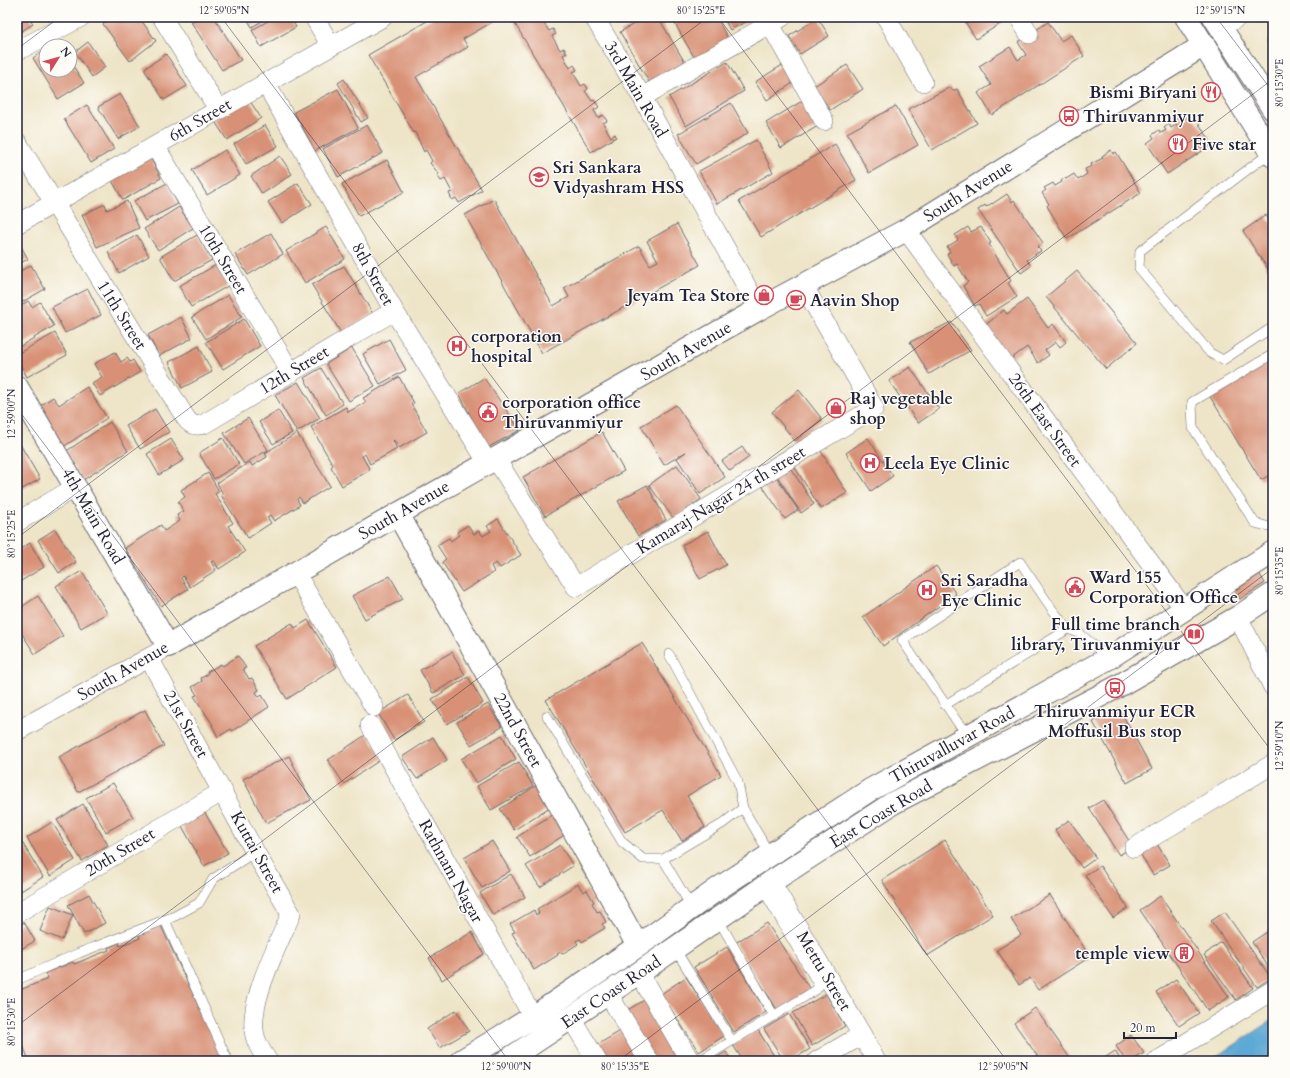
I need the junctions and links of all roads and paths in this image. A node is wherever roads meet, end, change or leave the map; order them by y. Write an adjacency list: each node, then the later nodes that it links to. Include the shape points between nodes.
1 (81, 17): 14 (street)
2 (162, 17): 18 (street)
3 (314, 17): 13 (street)
4 (383, 17): 13 (street, 6th Street)
5 (594, 17): 17 (street, 3rd Main Road)
6 (886, 17): 16 (street)
7 (1019, 17): 11 (street)
8 (1186, 17): 12 (main road)
9 (776, 20): 17 (street); 20 (street)
10 (1224, 20): 19 (main road)
11 (1029, 34)
12 (1204, 45): 23 (main road); 26 (main road, South Avenue)
13 (331, 46): 15 (street, 6th Street)
14 (17, 51)
15 (265, 82): 18 (street, 6th Street); 29 (street, 8th Street)
16 (923, 82)
17 (642, 97): 28 (street, 3rd Main Road)
18 (218, 109): 22 (street, 6th Street)
19 (1273, 109)
20 (824, 122)
21 (17, 142): 24 (street, 11th Street)
22 (156, 146): 24 (street, 6th Street); 32 (street, 10th Street)
23 (1272, 153): 30 (lane, via 1140,252 1139,268 1210,353 1223,360)
24 (53, 203): 25 (street, 6th Street); 34 (street, 11th Street, via 184,418)
25 (17, 224)
26 (906, 230): 27 (main road, South Avenue); 43 (street, 26th East Street)
27 (803, 285): 28 (main road, South Avenue); 35 (street, Kamaraj Nagar 24 th street, via 874,408 576,588)
28 (759, 309): 35 (main road, South Avenue)
29 (394, 311): 32 (street, 12th Street); 35 (street, 8th Street)
30 (1273, 327)
31 (1273, 354): 39 (lane, via 1192,402 1193,428 1201,441 1255,523)
32 (290, 371): 34 (street, 12th Street, via 204,424)
33 (17, 386): 36 (main road, 4th Main Road)
34 (193, 425)
35 (492, 461): 37 (main road, South Avenue)
36 (76, 487): 38 (street); 46 (main road, 4th Main Road)
37 (398, 514): 41 (main road, South Avenue); 70 (main road, 22nd Street)
38 (17, 522)
39 (1273, 528)
40 (1273, 552): 43 (main road, Thiruvalluvar Road)
41 (295, 572): 46 (main road, South Avenue); 52 (street)
42 (1273, 594): 44 (main road, East Coast Road)
43 (1185, 610): 49 (main road, Thiruvalluvar Road)
44 (1238, 617): 50 (street); 64 (main road, East Coast Road, via 1115,688 893,803)
45 (1068, 629): 49 (lane, via 1079,633); 51 (lane); 51 (lane, via 1020,562 902,640)
46 (168, 646): 48 (street, South Avenue)
47 (668, 654): 59 (lane, via 738,782)
48 (148, 658): 55 (street, South Avenue); 58 (street, 21st Street)
49 (1109, 658): 56 (main road, Thiruvalluvar Road)
50 (1273, 687)
51 (945, 705): 56 (lane)
52 (374, 707)
53 (547, 716): 63 (lane, via 622,842 643,859)
54 (370, 725): 76 (street, Rathnam Nagar)
55 (17, 731)
56 (970, 736): 62 (main road, Thiruvalluvar Road, via 870,790)
57 (1273, 764): 60 (street)
58 (223, 791): 61 (street, Kuttai Street); 67 (street, 20th Street)
59 (743, 808): 62 (lane); 63 (lane, via 722,824)
60 (1134, 848)
61 (255, 852): 69 (lane, via 213,878 199,903); 82 (street, Kuttai Street, via 291,914 262,981 255,1010 255,1036)
62 (770, 855): 65 (main road, Thiruvalluvar Road)
63 (663, 859): 66 (lane)
64 (766, 885): 68 (main road, East Coast Road); 77 (lane, via 819,986); 79 (street, Mettu Street)
65 (719, 888): 66 (main road, Thiruvalluvar Road); 68 (main road)
66 (692, 908): 70 (main road, Thiruvalluvar Road)
67 (17, 913)
68 (725, 914): 71 (main road, East Coast Road); 77 (lane)
69 (165, 920): 73 (lane); 81 (lane)
70 (638, 946): 76 (main road, East Coast Road)
71 (675, 948): 72 (main road, East Coast Road); 80 (lane)
72 (639, 973): 75 (main road, East Coast Road); 87 (street)
73 (17, 980)
74 (1273, 990): 91 (street)
75 (608, 994): 78 (main road, East Coast Road); 86 (street)
76 (533, 1016): 83 (main road, East Coast Road)
77 (774, 1016): 80 (lane)
78 (571, 1018): 84 (main road, East Coast Road); 85 (street)
79 (862, 1034): 89 (street); 90 (street, Mettu Street)
80 (732, 1041): 88 (lane)
81 (228, 1061)
82 (268, 1061)
83 (461, 1061)
84 (506, 1061)
85 (597, 1061)
86 (649, 1061)
87 (690, 1061)
88 (699, 1061)
89 (817, 1061)
90 (876, 1061)
91 (1157, 1061)

